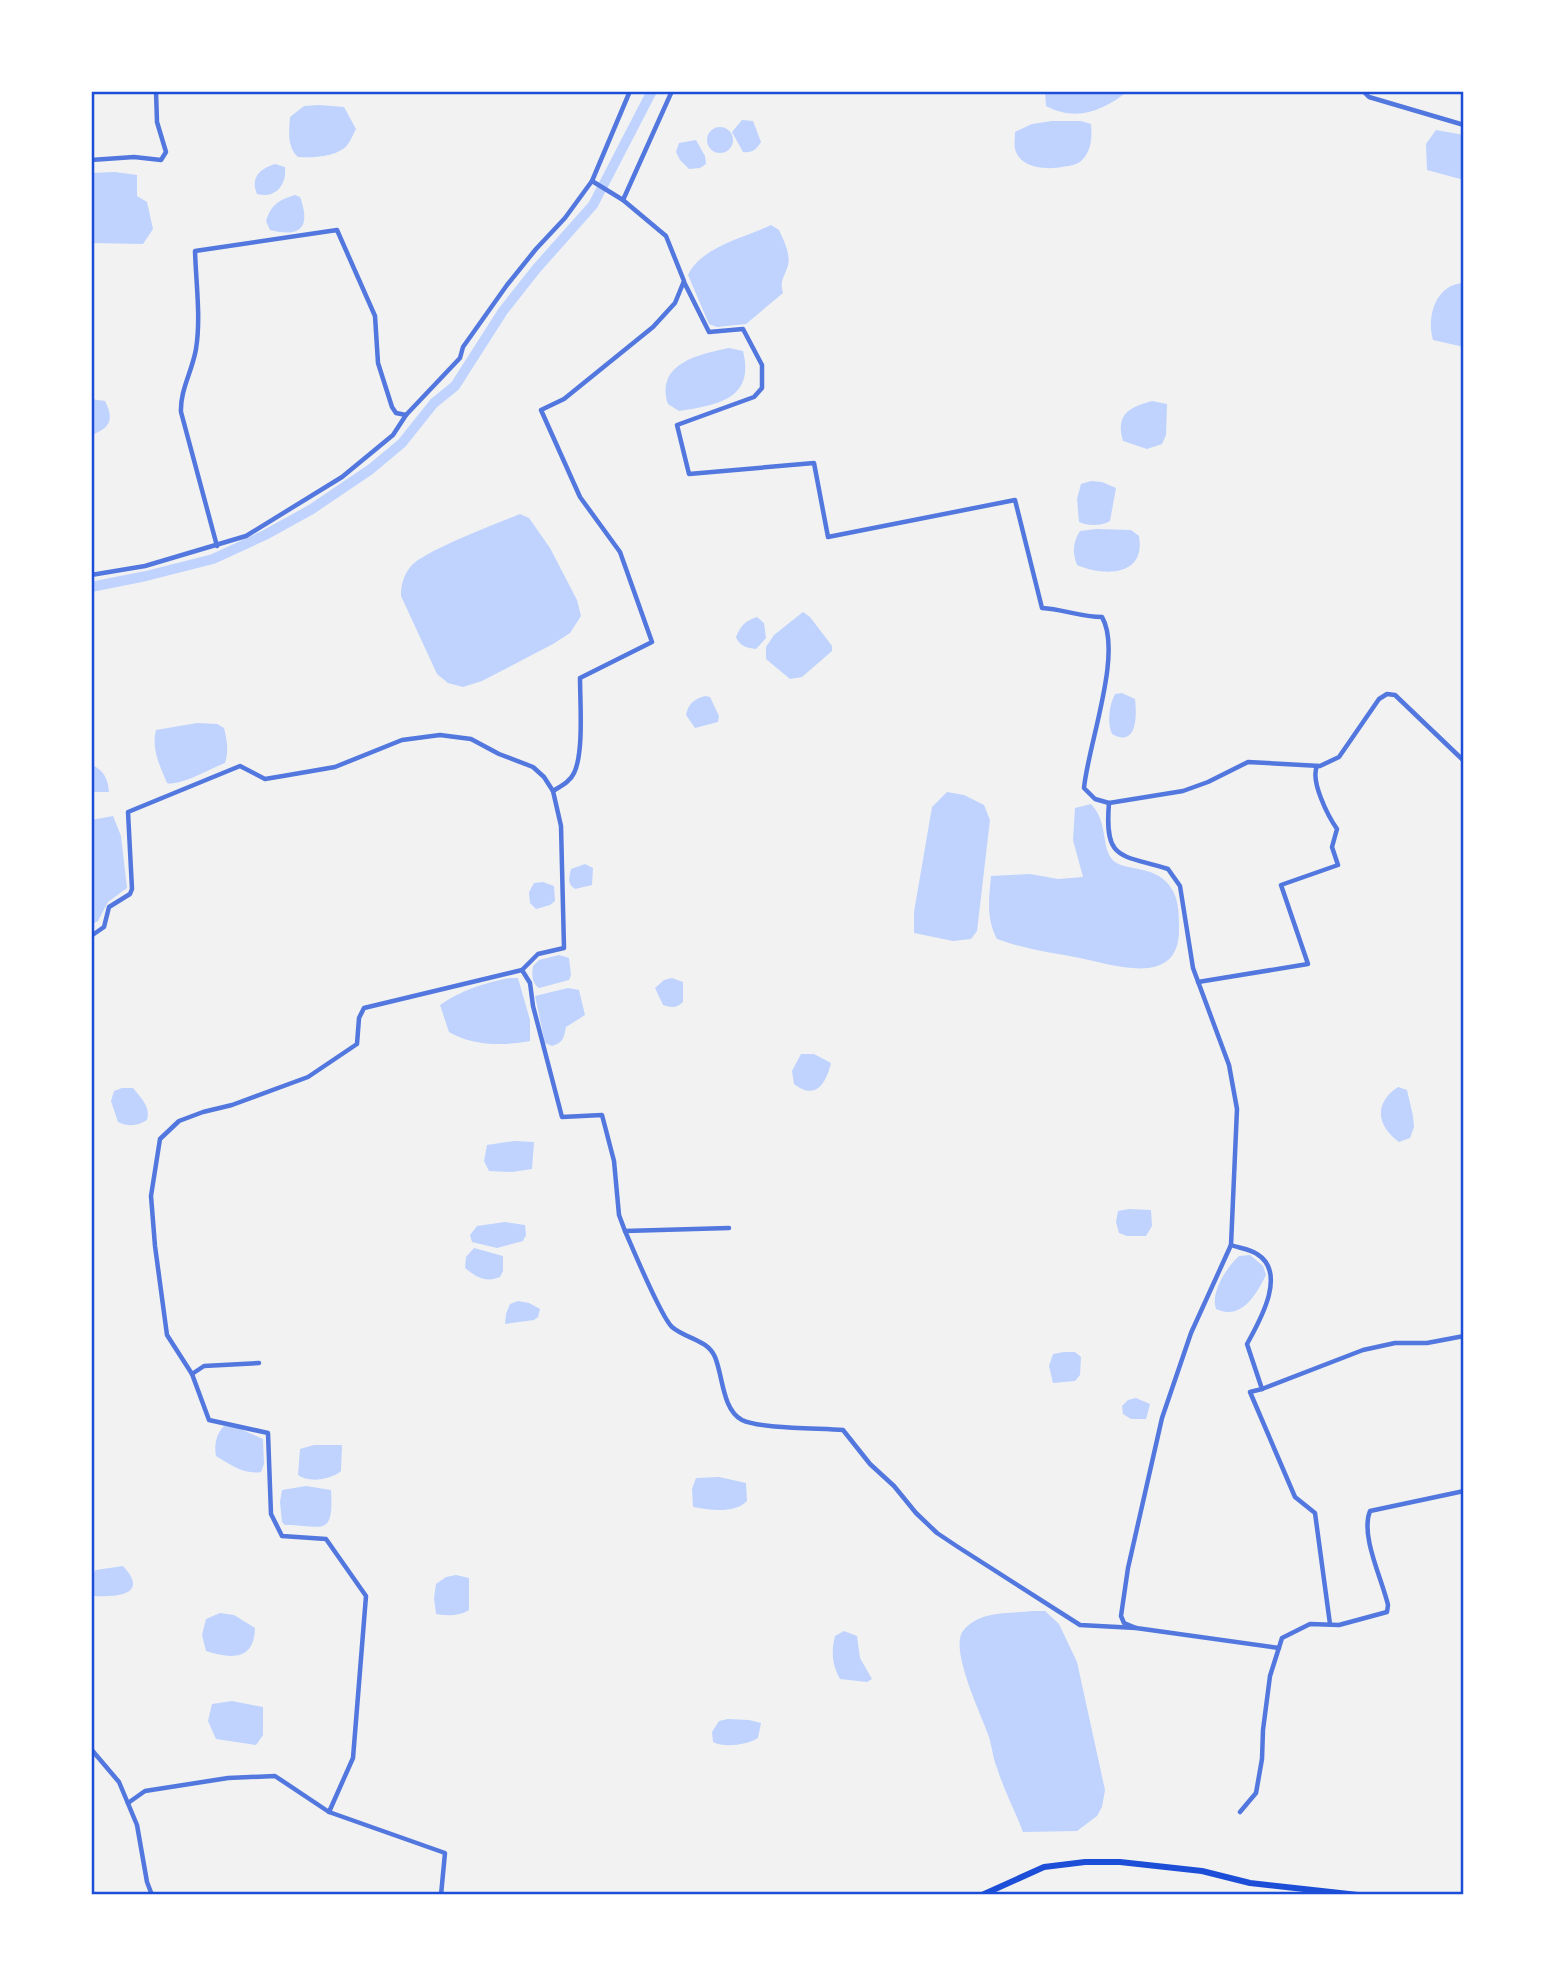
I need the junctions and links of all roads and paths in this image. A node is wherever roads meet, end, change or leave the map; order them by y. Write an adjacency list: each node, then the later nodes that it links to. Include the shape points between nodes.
1 (156, 91): 6 (street, via 157,122 166,152 161,160)
2 (630, 91): 7 (street)
3 (672, 91): 8 (street)
4 (1363, 91): 5 (street, via 1369,97)
5 (1464, 125)
6 (91, 160)
7 (592, 181): 8 (street); 10 (street, via 507,285 460,358)
8 (623, 200): 9 (street, via 666,236)
9 (684, 281): 15 (street, via 675,303 653,327 564,399 541,410 580,497 620,552 652,642 580,678 580,744 575,772); 16 (street, via 709,332 743,329 762,365 762,388 754,397 677,425 689,474 814,463 828,537 1014,500 1042,608 1102,617 1108,627 1107,667 1084,788 1095,799)
10 (406, 415): 11 (street, via 393,435 342,477 246,536); 11 (street, via 392,407 378,363 375,316 337,230 195,251 197,348 181,397 181,412)
11 (217, 546): 12 (street)
12 (91, 575)
13 (1464, 761): 14 (street, via 1395,695 1387,694 1339,757)
14 (1317, 766): 16 (street, via 1248,762 1183,791); 19 (street, via 1317,785 1337,830 1332,847 1338,864 1281,885 1308,964)
15 (553, 791): 17 (street, via 533,767 471,739 440,735 402,740 335,767 265,779 240,766 128,812 132,888 109,907 104,927); 18 (street, via 561,826 564,948 538,954)
16 (1109, 803): 19 (street, via 1107,830 1122,857 1168,869 1180,887)
17 (91, 936)
18 (522, 970): 21 (street, via 530,984 562,1117 602,1115); 25 (street, via 364,1008 357,1044 308,1077 179,1121 160,1139 151,1196 167,1335)
19 (1198, 982): 22 (street, via 1229,1065 1237,1109)
20 (729, 1228): 21 (street)
21 (625, 1231): 29 (street, via 671,1326 704,1343 714,1354 736,1416 761,1424 844,1430 916,1513 948,1540 1080,1625)
22 (1231, 1245): 26 (street, via 1257,1254 1271,1277 1266,1308 1247,1344); 29 (street, via 1191,1333 1162,1418 1121,1616 1124,1623)
23 (1464, 1336): 26 (street, via 1363,1350)
24 (259, 1363): 25 (street, via 204,1366)
25 (192, 1374): 33 (street, via 209,1420 268,1433 271,1514 282,1536 326,1539 366,1596 353,1758)
26 (1262, 1389): 28 (street, via 1250,1392 1295,1497 1315,1513)
27 (1464, 1491): 28 (street, via 1370,1511 1366,1521 1387,1612)
28 (1330, 1625): 30 (street, via 1310,1624 1282,1638)
29 (1136, 1628): 30 (street)
30 (1279, 1648): 34 (street, via 1270,1676 1256,1793)
31 (91, 1749): 32 (street, via 119,1782)
32 (128, 1803): 33 (street, via 145,1791 275,1776); 35 (street)
33 (330, 1812): 36 (street, via 445,1853)
34 (1240, 1812)
35 (152, 1895)
36 (441, 1895)
37 (982, 1895): 38 (main road, via 1044,1867 1120,1862)
38 (1358, 1895)

